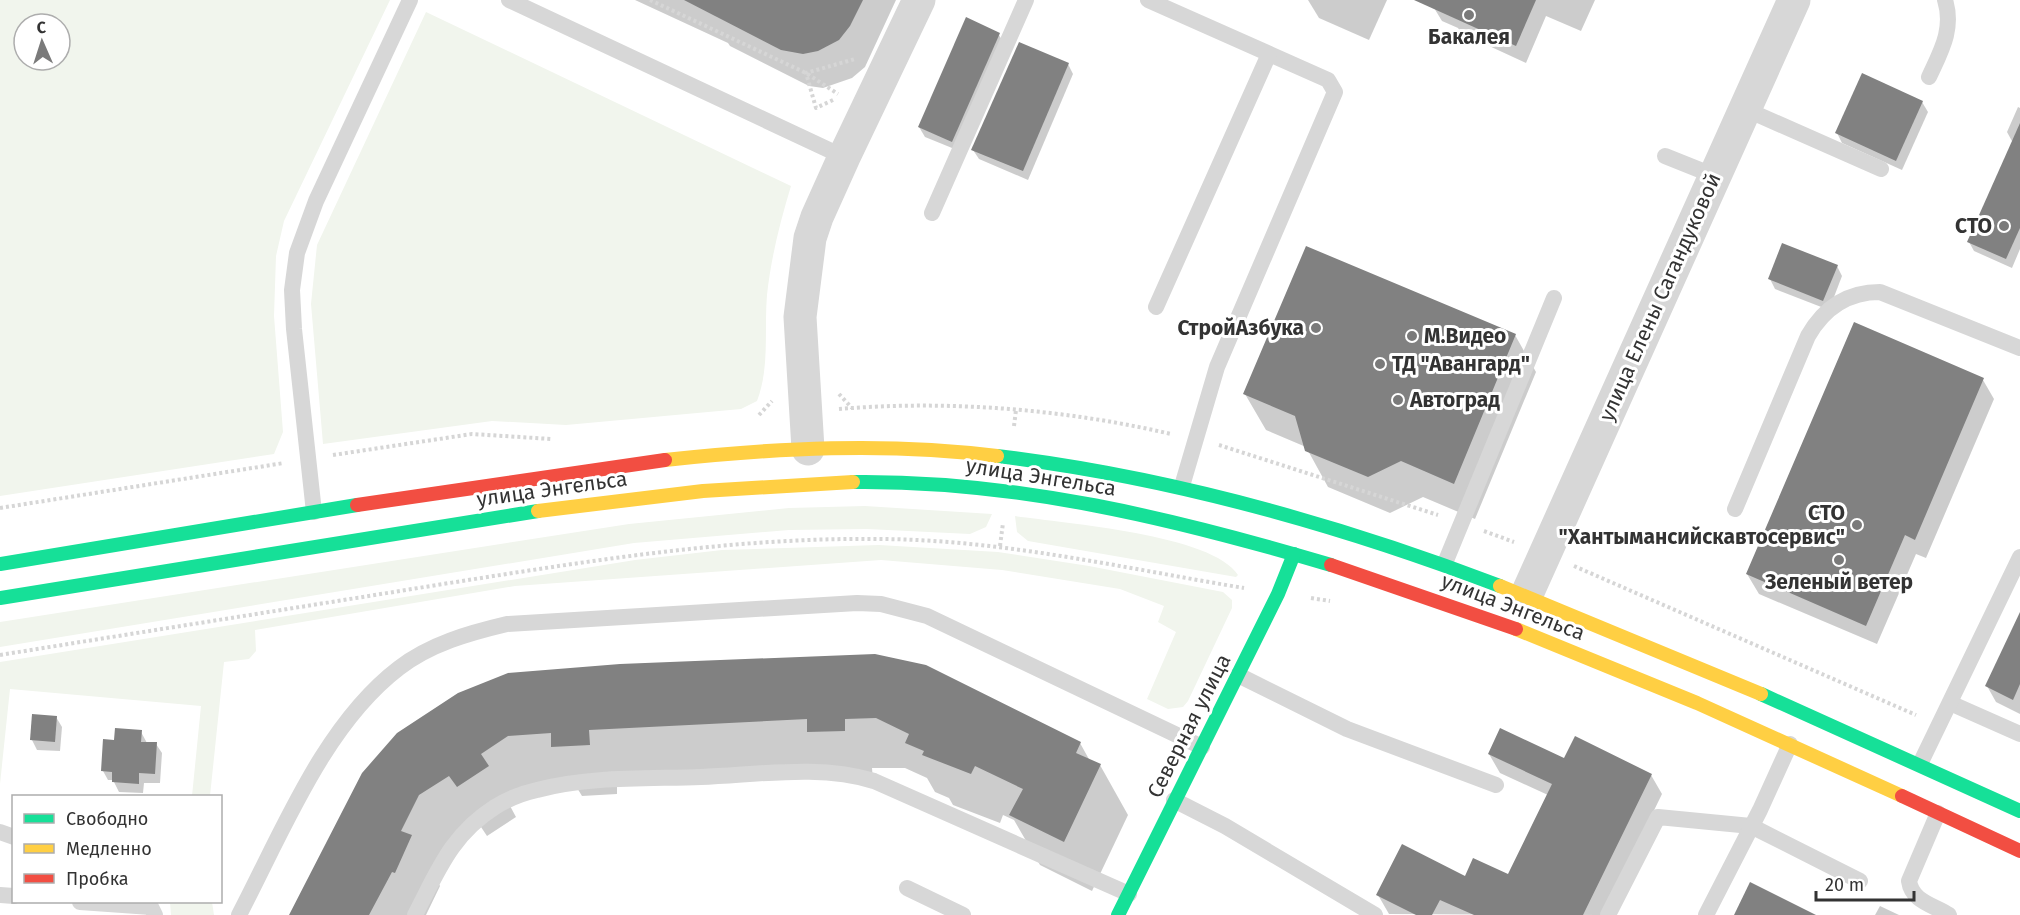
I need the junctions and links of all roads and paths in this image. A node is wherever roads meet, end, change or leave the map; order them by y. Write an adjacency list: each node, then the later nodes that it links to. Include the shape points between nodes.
1 (410, 0): 26 (lane, via 315,201 297,254 292,290)
2 (509, 0): 16 (lane)
3 (650, 0): 11 (path)
4 (920, 0): 16 (street)
5 (1026, 0): 19 (lane)
6 (1148, 0): 9 (lane)
7 (1794, 0): 14 (street, улица Елены Сагандуковой)
8 (1945, 0): 12 (lane, via 1950,17 1947,38)
9 (1269, 54): 21 (lane); 28 (lane, via 1328,80 1335,92 1217,367)
10 (858, 58): 11 (path)
11 (806, 73): 13 (path, via 816,108)
12 (1929, 77)
13 (841, 96)
14 (1745, 109): 17 (lane); 18 (street, улица Елены Сагандуковой)
15 (1665, 156): 18 (lane)
16 (844, 157): 27 (street, via 817,217 802,289 800,316)
17 (1881, 169)
18 (1715, 176): 39 (street, улица Елены Сагандуковой)
19 (932, 213)
20 (1554, 298): 35 (lane)
21 (1156, 307)
22 (2020, 348): 30 (lane, via 1880,292 1845,297 1817,321 1808,336)
23 (759, 415): 24 (path)
24 (748, 418)
25 (554, 439): 26 (path, via 472,434)
26 (306, 459): 29 (path); 32 (lane)
27 (809, 466): 28 (main road, улица Энгельса, via 898,449 1081,466); 32 (main road, улица Энгельса, via 624,499); 32 (main road, улица Энгельса, via 719,454 616,465); 33 (main road, улица Энгельса, via 1076,501)
28 (1182, 486): 31 (main road, улица Энгельса)
29 (0, 508)
30 (1735, 509)
31 (1305, 519): 33 (main road, Северная улица); 35 (main road, улица Энгельса)
32 (316, 529): 36 (main road, улица Энгельса); 40 (main road, улица Энгельса)
33 (1294, 554): 38 (main road, улица Энгельса); 45 (main road, Северная улица)
34 (2020, 557): 46 (lane)
35 (1445, 563): 38 (main road); 39 (main road, улица Энгельса)
36 (0, 564)
37 (1241, 587): 44 (path, via 1000,546 893,539 790,540 634,554)
38 (1435, 589): 43 (main road, улица Энгельса)
39 (1527, 594): 43 (main road); 47 (main road, улица Энгельса)
40 (0, 598)
41 (1306, 598): 42 (path)
42 (1335, 602)
43 (1513, 628): 49 (main road, улица Энгельса)
44 (0, 655)
45 (1238, 675): 50 (main road, Северная улица); 52 (lane, via 1347,729)
46 (1950, 703): 48 (lane); 51 (lane)
47 (1806, 711): 49 (main road); 51 (main road, улица Энгельса)
48 (2020, 734)
49 (1790, 744): 55 (main road, улица Энгельса); 56 (lane)
50 (1202, 747): 53 (main road, Северная улица); 63 (lane, via 927,616 881,604 507,624 468,633 434,648 399,668 356,710 326,750)
51 (1920, 764): 54 (main road, улица Энгельса)
52 (1496, 785)
53 (1174, 800): 60 (main road, Северная улица); 67 (lane)
54 (2020, 811)
55 (1938, 813): 57 (main road, улица Энгельса); 70 (lane, via 1909,881 1910,892)
56 (1751, 826): 58 (lane); 68 (lane, via 1658,816); 69 (lane)
57 (2020, 851)
58 (1860, 881)
59 (907, 888): 65 (lane)
60 (1128, 894): 64 (lane, via 874,781 855,775 806,773 598,780 520,795 498,805 462,832); 66 (main road, Северная улица)
61 (92, 903): 62 (lane)
62 (153, 908)
63 (239, 915)
64 (415, 915)
65 (963, 915)
66 (1118, 915)
67 (1375, 915)
68 (1608, 915)
69 (1706, 915)
70 (1949, 915)

